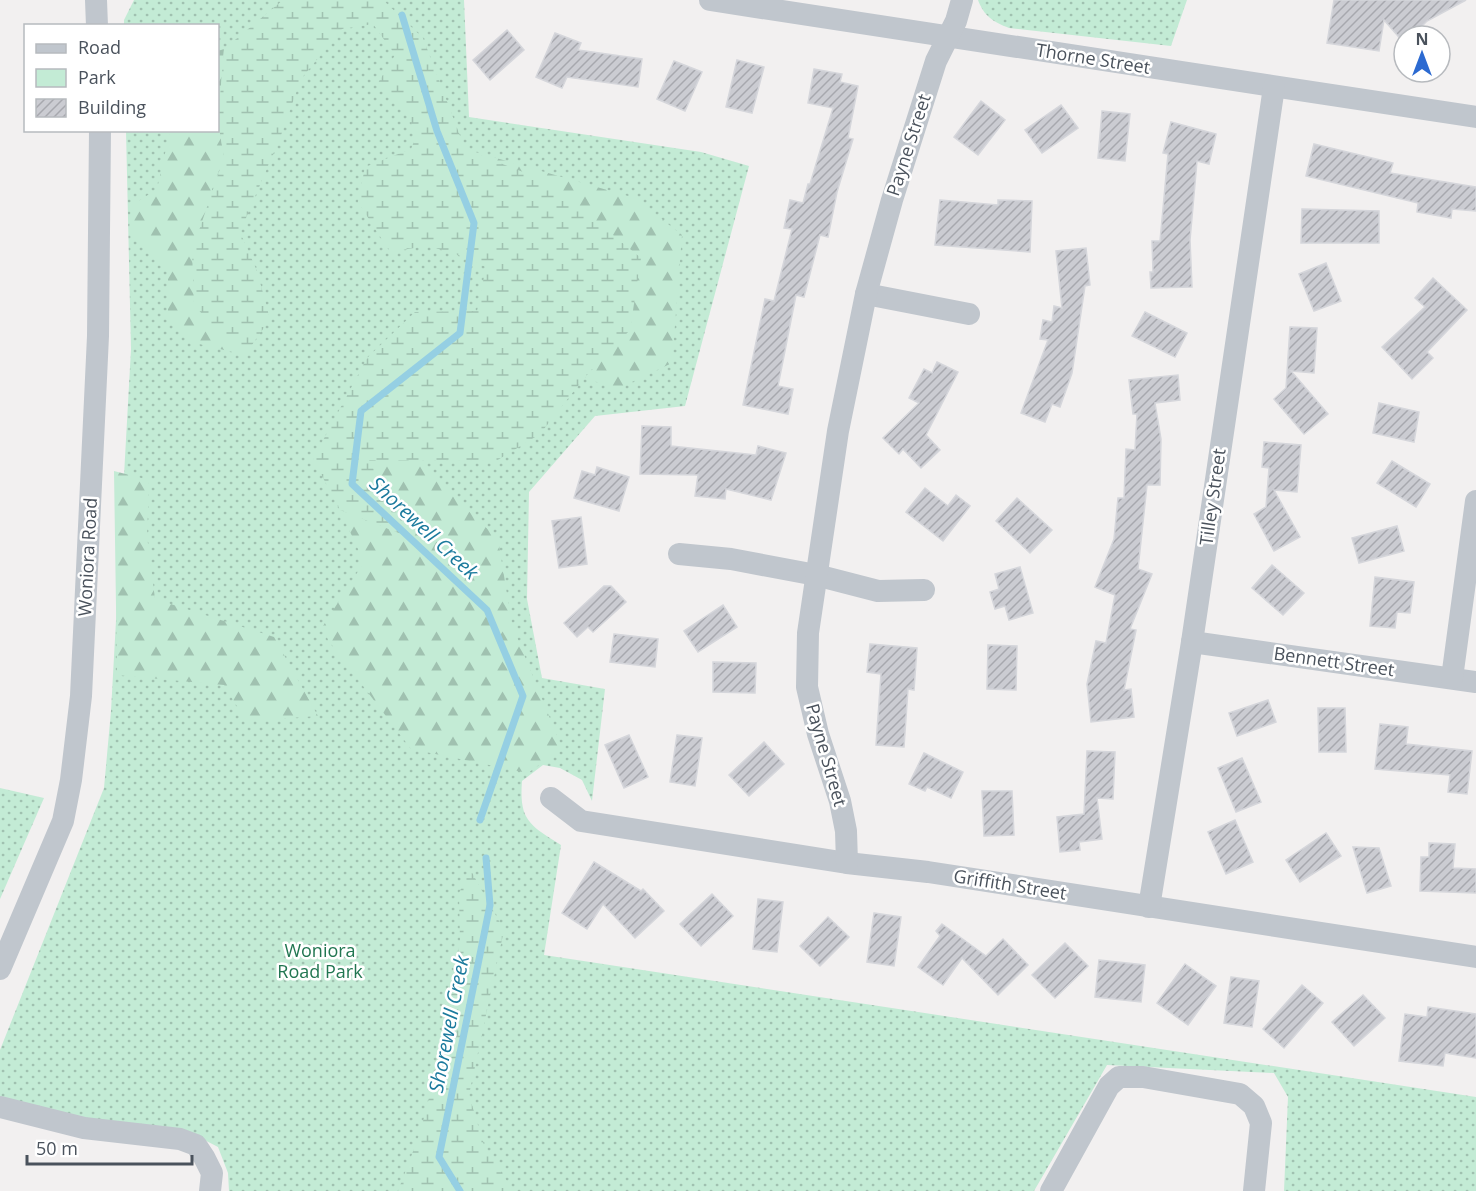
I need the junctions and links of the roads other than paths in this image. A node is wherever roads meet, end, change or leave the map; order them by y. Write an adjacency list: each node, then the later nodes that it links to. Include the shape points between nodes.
1 (96, 0): 4 (street)
2 (710, 0): 5 (street, Thorne Street)
3 (962, 0): 5 (street, Payne Street)
4 (98, 24)
5 (947, 37): 6 (street, Thorne Street); 9 (street, Payne Street, via 892,200)
6 (1274, 87): 7 (street, Thorne Street); 15 (street, Tilley Street)
7 (1476, 117)
8 (100, 132): 22 (street, Woniora Road, via 97,348 81,696 73,770 63,821)
9 (866, 294): 10 (street); 13 (street, Payne Street, via 838,432)
10 (969, 314)
11 (1476, 501): 16 (street)
12 (679, 554): 13 (street)
13 (816, 575): 14 (street, via 878,591); 19 (street, Payne Street, via 808,633 807,687 840,801)
14 (924, 590)
15 (1192, 642): 16 (street, Bennett Street); 20 (street, Tilley Street)
16 (1452, 678): 17 (street, Bennett Street)
17 (1476, 682)
18 (551, 798): 19 (street, Griffith Street, via 581,821)
19 (847, 863): 20 (street, Griffith Street)
20 (1149, 907): 21 (street, Griffith Street)
21 (1476, 957)
22 (0, 969)
23 (0, 1107): 24 (street, via 84,1128 180,1139 196,1145 212,1173)
24 (210, 1191)
25 (1051, 1191): 26 (street, via 1109,1086 1119,1077 1143,1077 1240,1094 1254,1106 1261,1123)
26 (1254, 1191)

